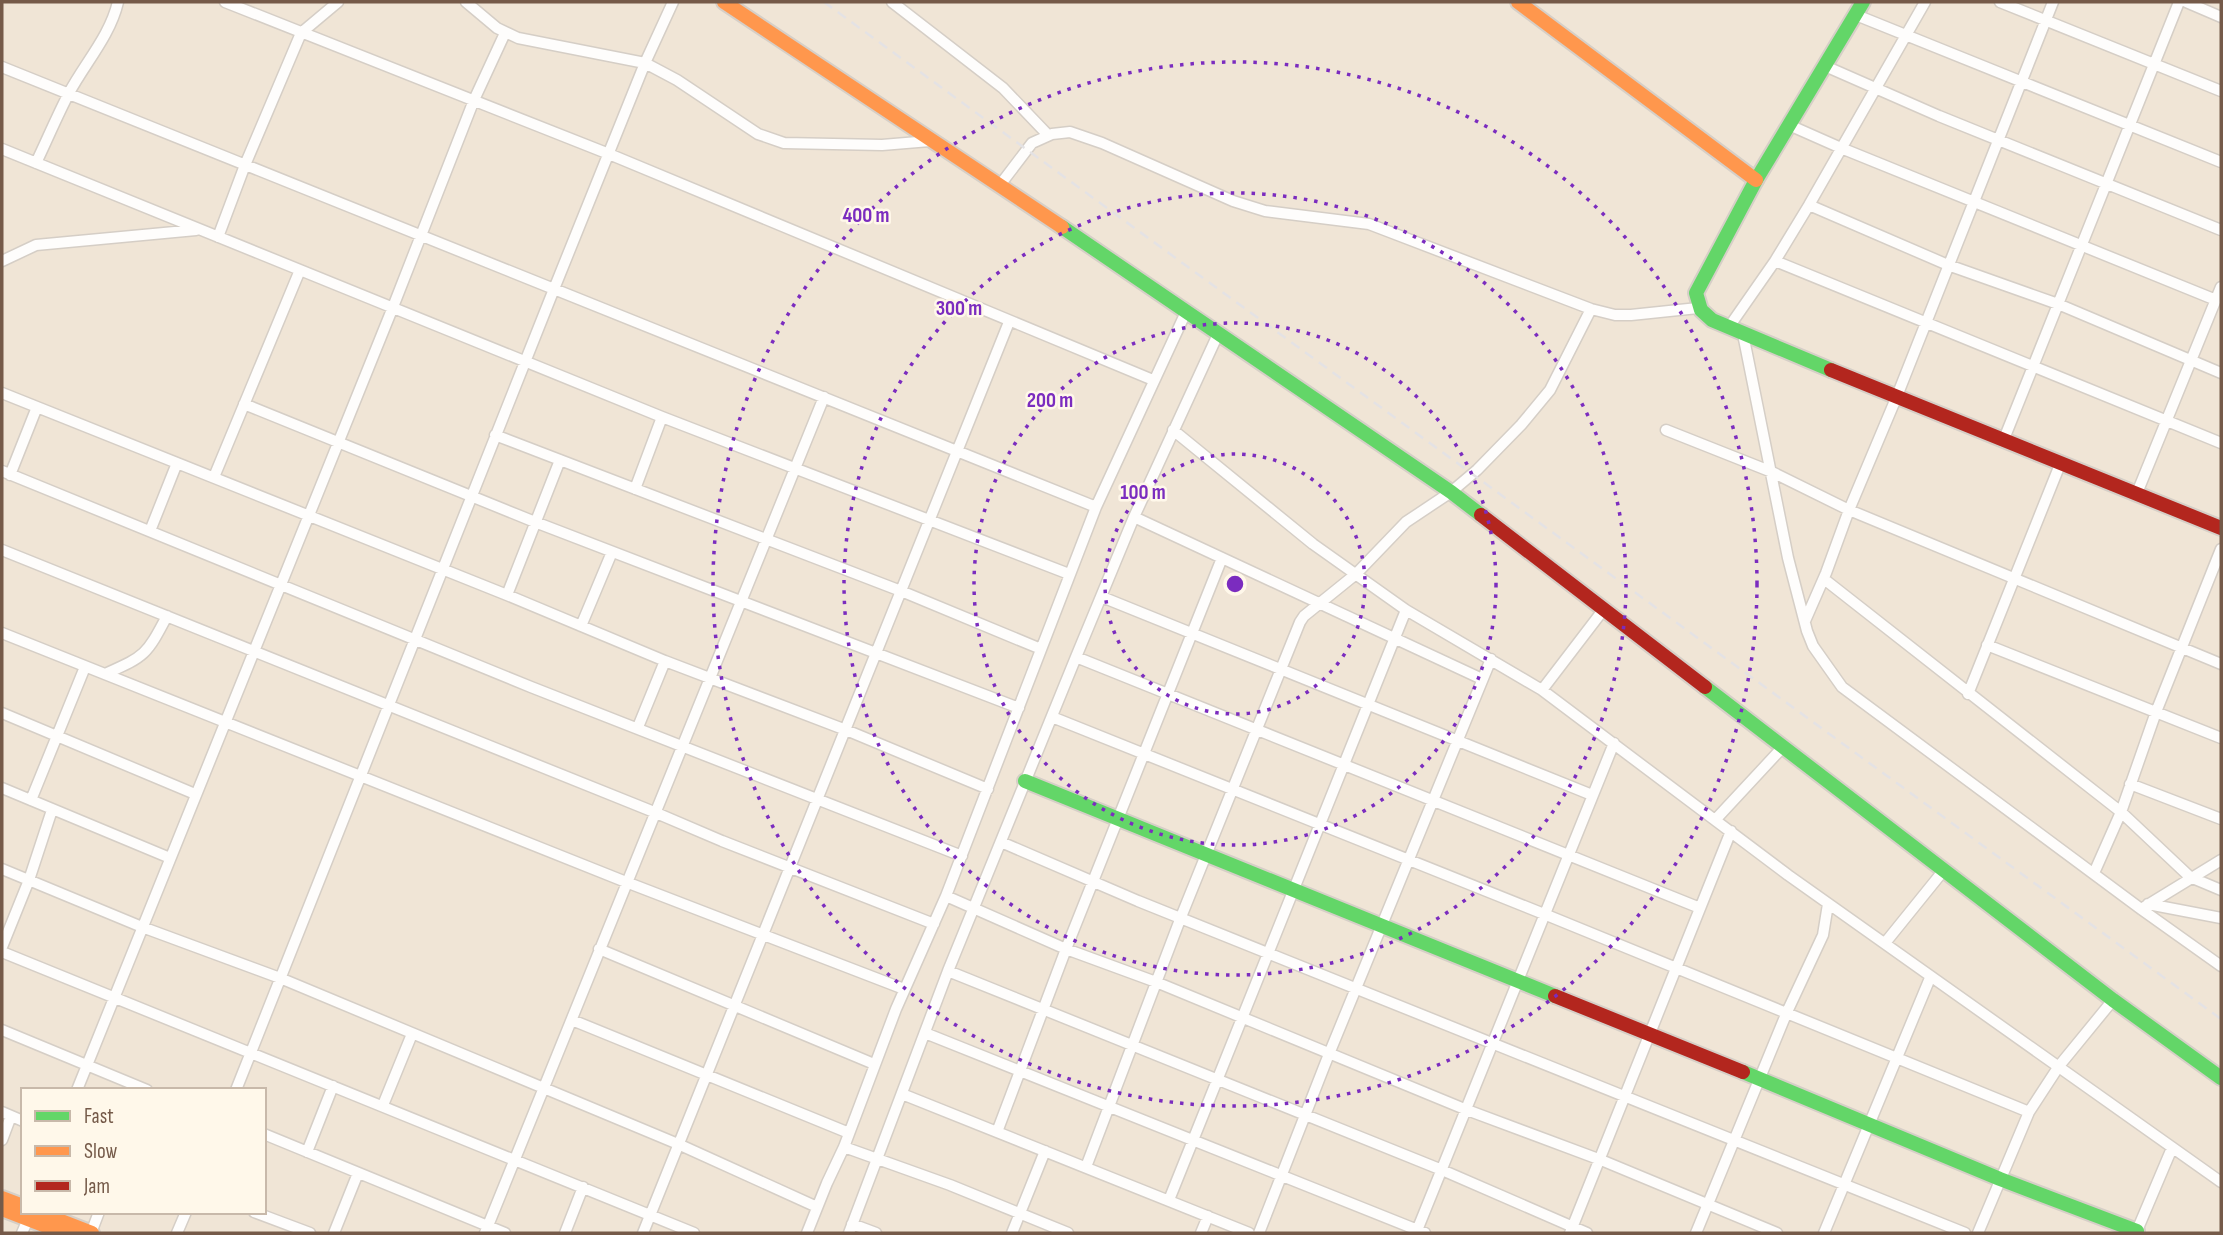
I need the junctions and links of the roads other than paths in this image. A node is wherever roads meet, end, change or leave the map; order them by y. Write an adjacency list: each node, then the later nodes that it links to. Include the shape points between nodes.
1 (118, 2): 27 (street, via 106,33)
2 (225, 2): 17 (street)
3 (338, 2): 17 (street)
4 (466, 2): 18 (street)
5 (673, 2): 20 (street)
6 (724, 2): 32 (street)
7 (892, 2): 31 (street, via 1003,88)
8 (1518, 2): 40 (street)
9 (1925, 2): 19 (street)
10 (2000, 2): 16 (street)
11 (2053, 2): 16 (street)
12 (2179, 2): 21 (street)
13 (2186, 2): 15 (street)
14 (1859, 8): 19 (street); 23 (street)
15 (2221, 17)
16 (2045, 20): 21 (street); 24 (street)
17 (301, 33): 28 (street); 39 (street)
18 (505, 33): 20 (street); 28 (street)
19 (1907, 35): 24 (street); 25 (street)
20 (645, 63): 32 (street, via 758,134 784,142 882,145); 36 (street)
21 (2155, 63): 26 (street); 30 (street)
22 (2, 66): 27 (street)
23 (1825, 66): 25 (street); 29 (street)
24 (2021, 81): 30 (street); 33 (street)
25 (1874, 89): 33 (street); 34 (street)
26 (2221, 91)
27 (69, 93): 37 (street); 39 (street)
28 (474, 100): 36 (street); 47 (street)
29 (1789, 125): 34 (street); 40 (street)
30 (2130, 125): 38 (street); 42 (street)
31 (1048, 135): 41 (street, via 1032,143); 60 (street, via 1070,132 1102,143 1255,209 1369,224)
32 (930, 141): 41 (street)
33 (1998, 141): 42 (street); 43 (street)
34 (1841, 148): 43 (street); 44 (street)
35 (2, 149): 37 (street)
36 (608, 154): 55 (street); 62 (street)
37 (36, 163): 45 (street)
38 (2221, 163)
39 (245, 165): 47 (street); 48 (street)
40 (1756, 180): 59 (street, via 1696,293)
41 (1000, 184): 61 (street)
42 (2106, 184): 46 (street); 49 (street)
43 (1973, 201): 49 (street); 52 (street)
44 (1809, 205): 51 (street); 52 (street)
45 (200, 230): 48 (street); 50 (street, via 36,245)
46 (2221, 230)
47 (420, 235): 55 (street); 58 (street)
48 (218, 237): 53 (street)
49 (2083, 245): 56 (street); 57 (street)
50 (2, 261)
51 (1775, 261): 63 (street); 64 (street)
52 (1948, 265): 57 (street); 63 (street)
53 (300, 270): 58 (street); 75 (street)
54 (2221, 287): 56 (street)
55 (554, 289): 67 (street); 74 (street)
56 (2216, 300): 68 (street)
57 (2058, 304): 68 (street); 69 (street)
58 (393, 307): 67 (street); 83 (street)
59 (1698, 308): 60 (street, via 1631,315); 64 (street)
60 (1591, 309): 94 (street, via 1538,407)
61 (1186, 312): 65 (street); 71 (street)
62 (1009, 322): 71 (street); 85 (street)
63 (1925, 324): 69 (street); 73 (street)
64 (1729, 327): 66 (street)
65 (1219, 332): 79 (street); 94 (street)
66 (1743, 334): 73 (street); 90 (street)
67 (525, 360): 77 (street); 81 (street)
68 (2191, 360): 70 (street); 78 (street)
69 (2034, 366): 78 (street); 82 (street)
70 (2221, 373)
71 (1153, 380): 97 (street)
72 (2, 393): 76 (street)
73 (1897, 396): 82 (street); 98 (street)
74 (824, 397): 85 (street); 89 (street)
75 (244, 404): 83 (street); 92 (street)
76 (37, 407): 88 (street); 91 (street)
77 (662, 417): 89 (street); 93 (street)
78 (2166, 419): 84 (street); 95 (street)
79 (1173, 430): 100 (street); 112 (street)
80 (1666, 430): 90 (street)
81 (495, 435): 86 (street); 96 (street)
82 (2004, 439): 87 (street)
83 (338, 441): 96 (street); 99 (street)
84 (2221, 443)
85 (960, 450): 97 (street); 101 (street)
86 (560, 460): 93 (street); 102 (street)
87 (2061, 462): 95 (street); 114 (street)
88 (177, 463): 92 (street); 104 (street)
89 (795, 469): 101 (street); 105 (street)
90 (1772, 472): 98 (street); 124 (street)
91 (6, 473): 104 (street)
92 (214, 477): 99 (street)
93 (635, 489): 105 (street)
94 (1451, 492): 112 (street, via 1406,522); 121 (street)
95 (2137, 493): 103 (street)
96 (472, 496): 102 (street); 110 (street)
97 (1096, 507): 111 (street)
98 (1849, 510): 113 (street); 114 (street)
99 (307, 515): 110 (street); 115 (street)
100 (1134, 517): 109 (street); 118 (street)
101 (930, 519): 111 (street); 116 (street)
102 (535, 522): 107 (street); 117 (street)
103 (2221, 528)
104 (150, 531): 115 (street)
105 (766, 539): 116 (street); 119 (street)
106 (2221, 549): 131 (street)
107 (612, 552): 119 (street); 125 (street)
108 (5, 554): 123 (street)
109 (1222, 558): 120 (street); 126 (street)
110 (442, 569): 117 (street); 129 (street)
111 (1069, 574): 132 (street)
112 (1356, 574): 120 (street); 122 (street)
113 (1824, 579): 124 (street); 145 (street)
114 (2014, 579): 130 (street); 131 (street)
115 (281, 585): 129 (street); 133 (street)
116 (901, 591): 132 (street); 134 (street)
117 (507, 595): 125 (street)
118 (1102, 597): 126 (street); 135 (street)
119 (741, 601): 134 (street); 142 (street)
120 (1320, 604): 128 (street); 140 (street, via 1300,622)
121 (1604, 609): 144 (street); 162 (street)
122 (1406, 610): 128 (street); 136 (street)
123 (167, 616): 133 (street); 141 (street, via 139,659)
124 (1805, 622): 194 (street, via 1813,646 1842,687)
125 (581, 626): 137 (street)
126 (1192, 633): 140 (street); 146 (street)
127 (2, 634): 139 (street)
128 (1395, 638): 143 (street); 147 (street)
129 (415, 639): 148 (street); 154 (street)
130 (1987, 645): 145 (street); 150 (street)
131 (2180, 648): 138 (street); 150 (street)
132 (1041, 649): 149 (street)
133 (254, 651): 148 (street); 153 (street)
134 (876, 654): 149 (street); 155 (street)
135 (1076, 657): 146 (street); 152 (street)
136 (1491, 659): 143 (street); 144 (street)
137 (665, 661): 142 (street); 154 (street)
138 (2221, 664)
139 (85, 667): 141 (street); 157 (street)
140 (1282, 669): 147 (street); 156 (street)
141 (105, 674): 153 (street)
142 (710, 678): 155 (street); 161 (street)
143 (1482, 679): 159 (street)
144 (1542, 690): 160 (street)
145 (1968, 694): 178 (street)
146 (1168, 696): 156 (street); 163 (street)
147 (1368, 704): 159 (street); 164 (street)
148 (389, 706): 165 (street); 177 (street)
149 (1019, 708): 169 (street)
150 (2155, 712): 158 (street); 167 (street)
151 (2, 713): 157 (street)
152 (1052, 717): 163 (street); 166 (street)
153 (225, 723): 165 (street); 171 (street)
154 (638, 727): 161 (street)
155 (846, 730): 169 (street); 173 (street)
156 (1258, 730): 164 (street); 170 (street)
157 (58, 736): 171 (street); 174 (street)
158 (2221, 738)
159 (1457, 740): 172 (street); 175 (street)
160 (1614, 743): 172 (street); 180 (street)
161 (682, 744): 173 (street); 177 (street)
162 (1782, 748): 180 (street); 193 (street)
163 (1143, 754): 170 (street); 179 (street)
164 (1344, 765): 175 (street); 182 (street)
165 (362, 776): 198 (street); 221 (street)
166 (1026, 781): 179 (street); 184 (street)
167 (2130, 784): 178 (street); 181 (street)
168 (2, 788): 174 (street)
169 (988, 789): 187 (street)
170 (1234, 789): 182 (street); 185 (street)
171 (195, 794): 188 (street)
172 (1592, 795): 186 (street)
173 (819, 799): 187 (street); 191 (street)
174 (31, 800): 176 (street)
175 (1433, 800): 186 (street); 189 (street)
176 (52, 810): 188 (street); 196 (street)
177 (654, 812): 191 (street); 198 (street)
178 (2121, 812): 194 (street); 195 (street)
179 (1119, 818): 185 (street); 197 (street)
180 (1716, 819): 183 (street)
181 (2221, 819)
182 (1319, 825): 189 (street); 199 (street)
183 (1731, 831): 202 (street); 204 (street)
184 (1001, 842): 197 (street); 205 (street)
185 (1207, 854): 199 (street); 207 (street)
186 (1569, 855): 204 (street); 206 (street)
187 (961, 856): 201 (street)
188 (170, 858): 211 (street)
189 (1409, 859): 206 (street); 210 (street)
190 (2221, 860): 195 (street)
191 (790, 867): 209 (street); 212 (street)
192 (2, 869): 196 (street)
193 (1944, 870): 213 (street); 228 (street)
194 (2094, 873): 203 (street)
195 (2190, 877): 200 (street); 203 (street)
196 (29, 880): 211 (street); 215 (street)
197 (1093, 881): 207 (street); 214 (street)
198 (626, 882): 212 (street); 216 (street)
199 (1293, 890): 210 (street); 217 (street)
200 (2221, 890)
201 (946, 896): 205 (street); 209 (street)
202 (1828, 904): 213 (street); 231 (street, via 1823,935)
203 (2144, 907): 208 (street); 218 (street)
204 (1700, 908): 219 (street)
205 (975, 909): 214 (street); 220 (street)
206 (1544, 914): 219 (street); 223 (street)
207 (1181, 917): 217 (street); 224 (street)
208 (2221, 918)
209 (934, 924): 226 (street)
210 (1381, 926): 223 (street); 225 (street)
211 (142, 927): 221 (street); 227 (street)
212 (762, 934): 226 (street); 229 (street)
213 (1885, 943): 222 (street)
214 (1066, 948): 224 (street); 230 (street)
215 (2, 949): 227 (street)
216 (599, 949): 229 (street); 233 (street)
217 (1268, 952): 225 (street); 232 (street)
218 (2221, 965)
219 (1675, 968): 231 (street); 237 (street)
220 (948, 971): 230 (street); 235 (street)
221 (280, 978): 236 (street); 240 (street)
222 (1930, 978): 242 (street); 245 (street)
223 (1518, 981): 237 (street); 238 (street)
224 (1156, 982): 232 (street); 239 (street)
225 (1356, 987): 238 (street); 241 (street)
226 (904, 989): 243 (street)
227 (114, 997): 240 (street); 244 (street)
228 (2113, 1000): 245 (street); 248 (street)
229 (734, 1005): 243 (street); 247 (street)
230 (1044, 1010): 239 (street); 246 (street)
231 (1787, 1012): 242 (street); 250 (street)
232 (1241, 1017): 241 (street); 249 (street)
233 (572, 1020): 247 (street); 255 (street)
234 (2, 1030): 244 (street)
235 (925, 1033): 246 (street); 256 (street)
236 (412, 1034): 255 (street); 258 (street)
237 (1650, 1034): 250 (street); 257 (street)
238 (1494, 1043): 257 (street); 260 (street)
239 (1132, 1045): 249 (street); 259 (street)
240 (250, 1051): 251 (street); 254 (street)
241 (1329, 1054): 260 (street); 263 (street)
242 (1895, 1057): 261 (street); 264 (street)
243 (874, 1064): 266 (street)
244 (86, 1065): 252 (street); 253 (street)
245 (2059, 1066): 261 (street); 273 (street)
246 (1021, 1071): 259 (street); 265 (street)
247 (707, 1075): 266 (street); 271 (street)
248 (2221, 1078)
249 (1215, 1079): 263 (street); 270 (street)
250 (1759, 1079): 264 (street); 268 (street)
251 (333, 1086): 258 (street); 275 (street)
252 (78, 1088)
253 (142, 1088)
254 (237, 1088)
255 (543, 1090): 271 (street); 277 (street)
256 (902, 1094): 265 (street); 276 (street)
257 (1625, 1096): 268 (street); 278 (street)
258 (383, 1105): 277 (street)
259 (1109, 1107): 270 (street); 279 (street)
260 (1467, 1110): 278 (street); 280 (street)
261 (2029, 1112): 283 (street)
262 (6, 1114): 269 (street)
263 (1305, 1115): 280 (street); 282 (street)
264 (1869, 1124): 283 (street); 285 (street)
265 (997, 1132): 274 (street)
266 (849, 1133): 272 (street)
267 (266, 1135): 275 (street)
268 (1733, 1139): 285 (street); 289 (street)
269 (2, 1140)
270 (1191, 1140): 282 (street); 288 (street)
271 (678, 1144): 290 (street); 301 (street)
272 (844, 1147): 276 (street); 290 (street)
273 (2172, 1148): 284 (street); 307 (street)
274 (1045, 1151): 279 (street); 300 (street)
275 (307, 1152): 281 (street)
276 (877, 1157): 300 (street); 303 (street)
277 (516, 1160): 286 (street); 304 (street)
278 (1601, 1160): 289 (street); 305 (street)
279 (1086, 1167): 288 (street)
280 (1442, 1170): 305 (street); 306 (street)
281 (358, 1173): 304 (street); 313 (street)
282 (1281, 1177): 306 (street); 324 (street)
283 (2000, 1179): 307 (street); 330 (street)
284 (2221, 1182)
285 (1843, 1184): 328 (street); 329 (street)
286 (583, 1187): 301 (street); 315 (street)
287 (2, 1198): 291 (street)
288 (1169, 1200): 302 (street)
289 (1707, 1205): 326 (street); 327 (street)
290 (817, 1207): 318 (street)
291 (21, 1208)
292 (2, 1209): 293 (street)
293 (21, 1211)
294 (29, 1214): 308 (street)
295 (33, 1214): 309 (street)
296 (36, 1214): 310 (street)
297 (98, 1214): 310 (street)
298 (185, 1214): 311 (street)
299 (259, 1214): 312 (street)
300 (1020, 1214): 320 (street); 321 (street)
301 (650, 1215): 316 (street); 317 (street)
302 (1208, 1216): 322 (street); 323 (street)
303 (851, 1228): 319 (street)
304 (486, 1230): 314 (street)
305 (1572, 1230): 325 (street)
306 (1420, 1232)
307 (2137, 1232)
308 (22, 1233)
309 (64, 1233)
310 (91, 1233)
311 (177, 1233)
312 (310, 1233)
313 (334, 1233)
314 (505, 1233)
315 (565, 1233)
316 (643, 1233)
317 (694, 1233)
318 (807, 1233)
319 (876, 1233)
320 (1012, 1233)
321 (1068, 1233)
322 (1201, 1233)
323 (1249, 1233)
324 (1259, 1233)
325 (1587, 1233)
326 (1696, 1233)
327 (1777, 1233)
328 (1824, 1233)
329 (1965, 1233)
330 (1978, 1233)

